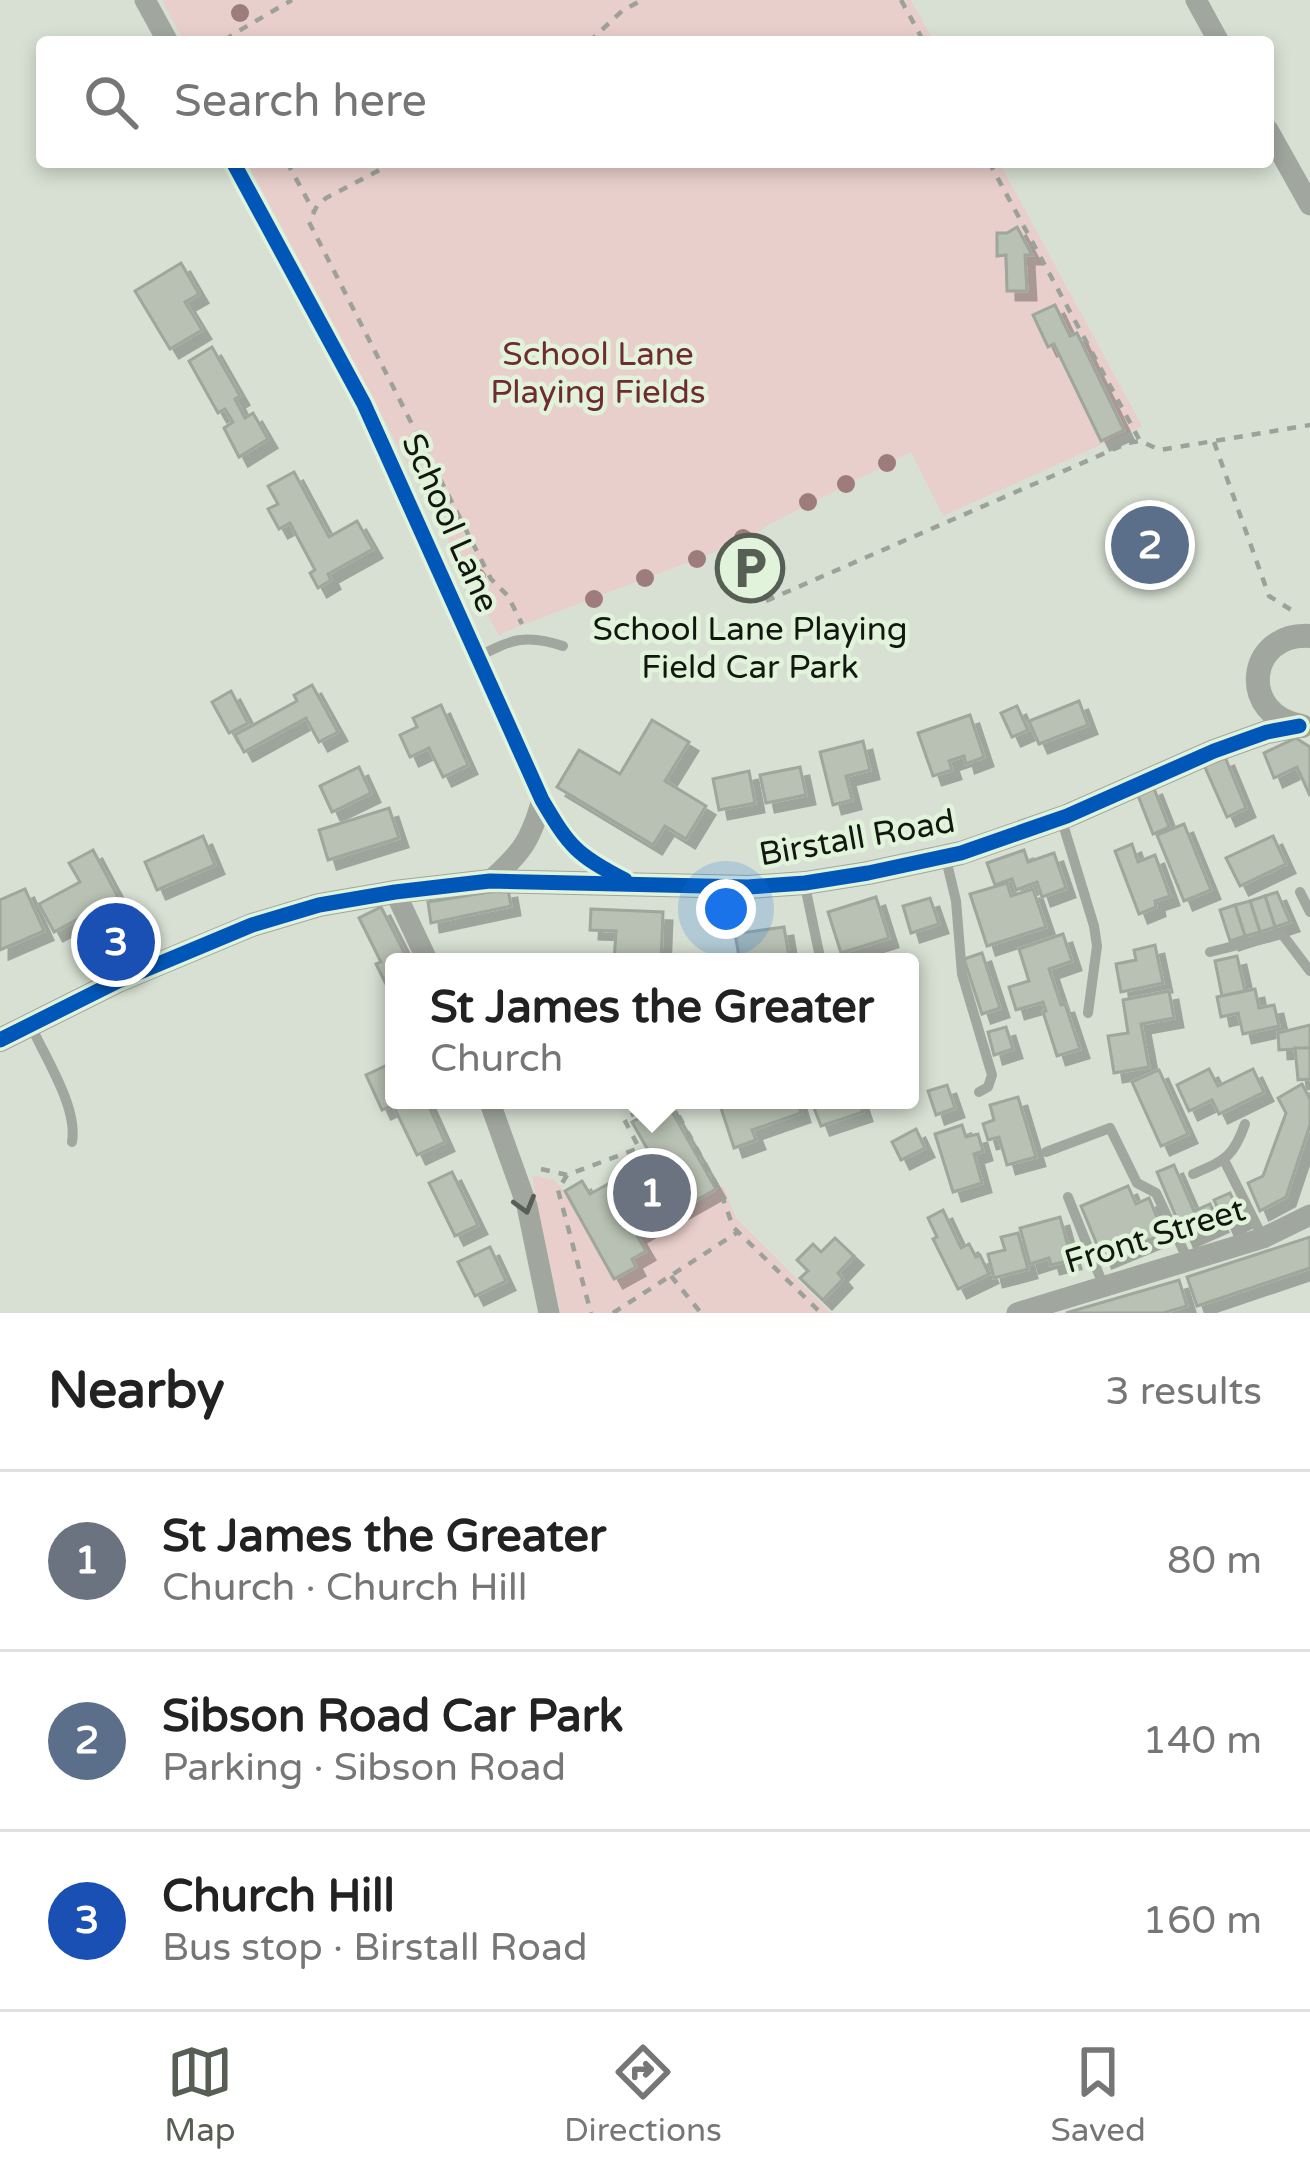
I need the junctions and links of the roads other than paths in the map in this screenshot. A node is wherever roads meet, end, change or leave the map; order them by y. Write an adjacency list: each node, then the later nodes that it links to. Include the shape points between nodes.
1 (145, 0): 3 (street)
2 (1196, 0): 4 (street)
3 (165, 36)
4 (1216, 36)
5 (1274, 141): 7 (street)
6 (235, 168): 10 (street, School Lane, via 364,404)
7 (1310, 205)
8 (1305, 628): 11 (street, Birstall Road, via 1264,657)
9 (563, 646): 10 (lane, via 511,640)
10 (477, 657): 14 (street, School Lane)
11 (1258, 689): 12 (street, via 1276,718); 13 (street, Birstall Road)
12 (1305, 726): 13 (street, Birstall Road)
13 (1214, 751): 15 (street, Birstall Road)
14 (542, 800): 17 (street, via 519,854); 19 (street, School Lane, via 585,860)
15 (1061, 818): 16 (street, Birstall Road); 27 (lane, via 1097,946)
16 (945, 856): 18 (street, Birstall Road); 30 (lane, via 962,974 992,1075)
17 (490, 881): 19 (street, Birstall Road); 20 (street, Birstall Road)
18 (805, 883): 19 (street, Birstall Road); 25 (lane)
19 (634, 885)
20 (395, 892): 24 (street); 28 (street, Birstall Road, via 252,925)
21 (1300, 892): 22 (lane)
22 (1310, 912)
23 (1210, 952): 26 (lane, via 1282,934)
24 (424, 953)
25 (819, 953)
26 (1310, 971)
27 (1088, 1013)
28 (30, 1024): 29 (street, Birstall Road); 33 (lane, via 67,1102)
29 (0, 1040)
30 (979, 1092)
31 (492, 1109): 42 (street, one-way to 42, via 527,1206)
32 (1245, 1124): 35 (lane)
33 (72, 1142)
34 (1046, 1152): 40 (lane, via 1110,1129 1137,1183 1156,1192)
35 (1224, 1160): 36 (lane); 39 (lane)
36 (1193, 1174)
37 (1068, 1197): 41 (lane)
38 (1310, 1215): 39 (street, Front Street)
39 (1263, 1238): 40 (street, Front Street)
40 (1188, 1262): 41 (street, Front Street)
41 (1104, 1287): 43 (street, Front Street)
42 (549, 1313)
43 (1017, 1313)

